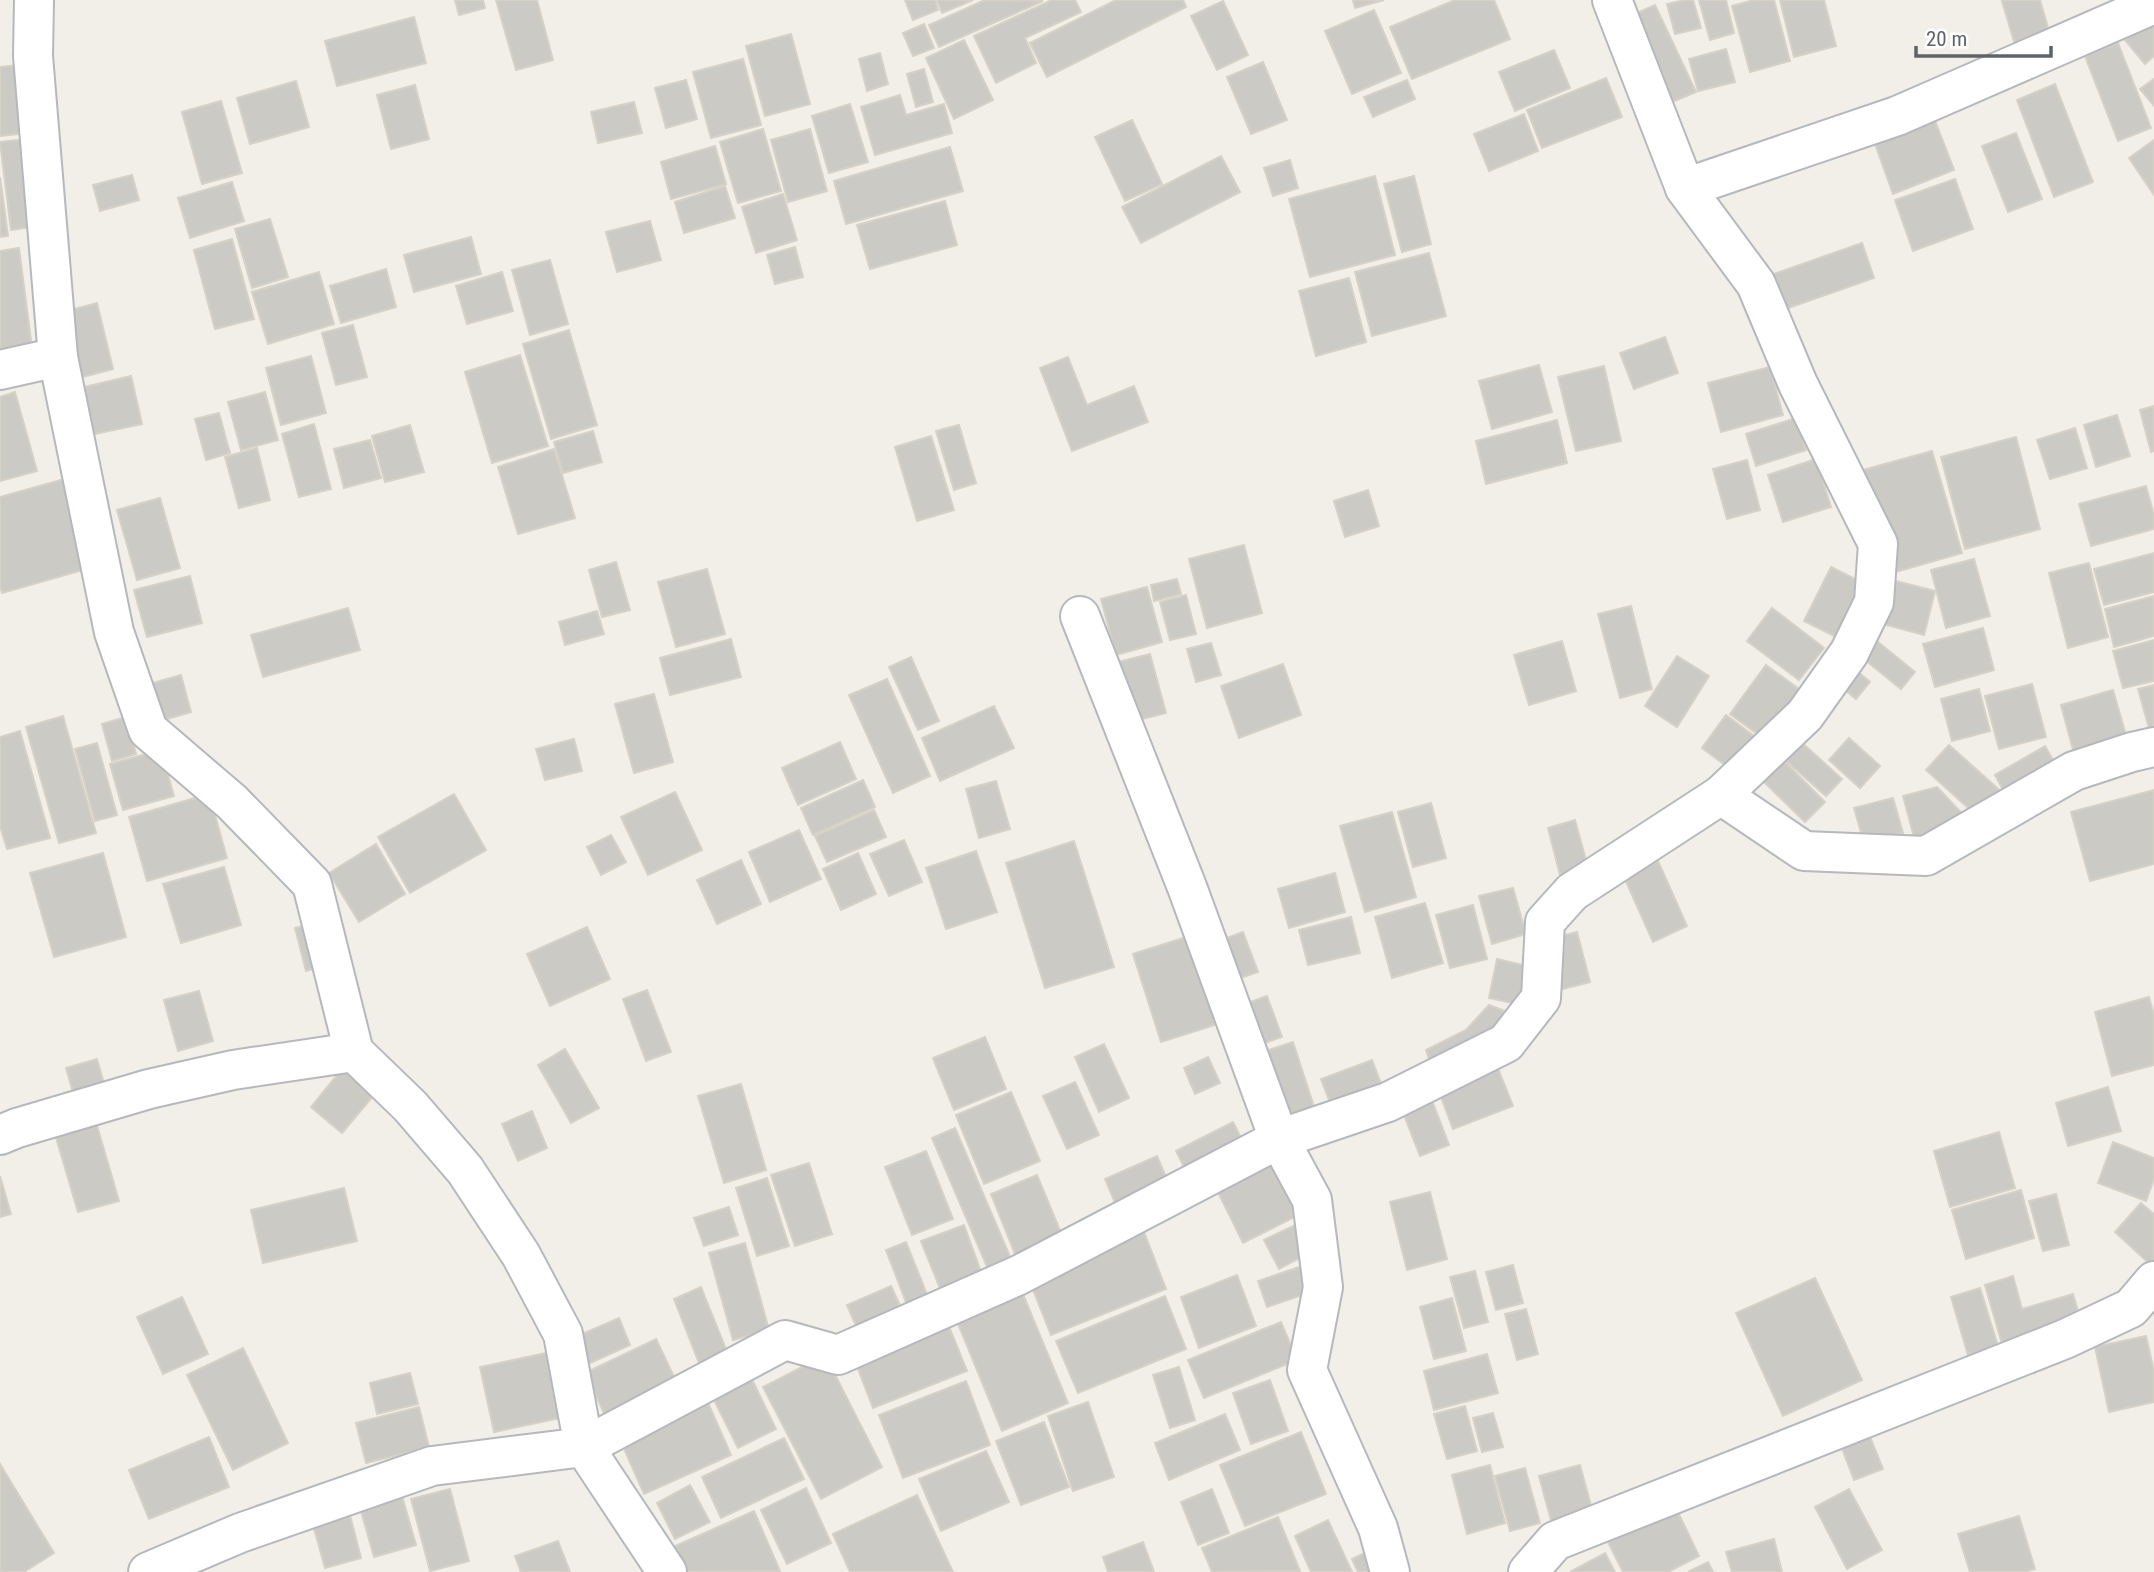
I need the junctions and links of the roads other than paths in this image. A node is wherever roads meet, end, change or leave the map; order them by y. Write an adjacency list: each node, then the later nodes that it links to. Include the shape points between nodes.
1 (34, 0): 5 (street, via 33,56)
2 (1612, 0): 4 (street)
3 (2154, 4): 4 (street, via 1897,116)
4 (1685, 188): 9 (street, via 1756,284 1798,384 1878,544 1874,603 1849,653 1805,715)
5 (58, 357): 6 (street); 10 (street, via 114,632 148,730 232,802 312,884)
6 (0, 370)
7 (1080, 616): 12 (street)
8 (2154, 747): 9 (street, via 2074,771 1926,856 1804,851)
9 (1721, 795): 12 (street, via 1573,892 1545,922 1541,998 1506,1043 1388,1101)
10 (354, 1052): 11 (street, via 233,1070 149,1089); 14 (street, via 410,1106 465,1170 521,1255 563,1334)
11 (0, 1135)
12 (1279, 1139): 14 (street, via 1019,1275 898,1329 838,1355 785,1340); 17 (street, via 1312,1200 1323,1287 1307,1370 1378,1528)
13 (2154, 1281): 18 (street, via 2131,1308 2065,1339 1555,1541)
14 (584, 1447): 15 (street, via 432,1466 240,1533); 16 (street)
15 (148, 1572)
16 (667, 1572)
17 (1390, 1572)
18 (1528, 1572)

